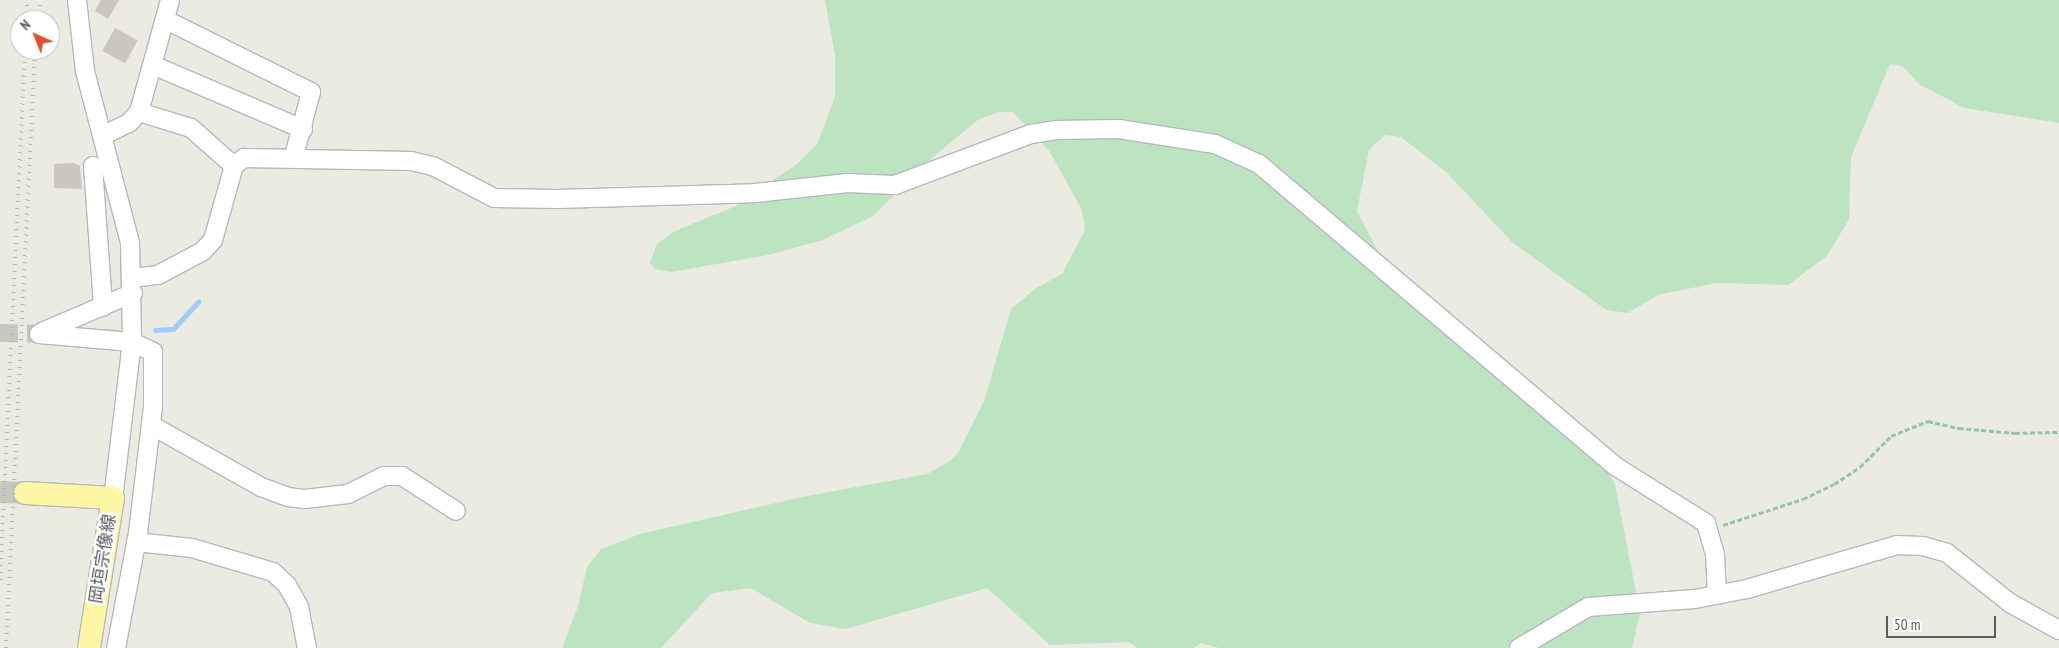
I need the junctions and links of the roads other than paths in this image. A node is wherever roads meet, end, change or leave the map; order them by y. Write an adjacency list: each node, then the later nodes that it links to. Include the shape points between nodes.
1 (77, 0): 6 (street, via 85,71)
2 (165, 7): 3 (street); 5 (street, via 311,92)
3 (155, 66): 4 (street); 5 (street)
4 (139, 112): 6 (street, via 129,123); 9 (street, via 191,128)
5 (303, 129): 7 (street)
6 (104, 135): 10 (street)
7 (294, 156): 9 (street, via 244,158); 20 (street, via 411,161 433,166 494,198 557,199 755,192 847,183 895,185 1022,137 1056,130 1119,129 1215,144 1259,164 1614,466 1710,529)
8 (93, 166): 11 (street)
9 (234, 166): 12 (street, via 212,240 203,251)
10 (130, 243): 11 (street); 12 (street)
11 (101, 248): 13 (street)
12 (133, 285): 13 (street); 14 (street)
13 (103, 307): 14 (street, via 40,334)
14 (132, 342): 15 (street, via 153,352); 17 (street)
15 (151, 425): 18 (street, via 261,487 288,497 305,499 348,494 384,476 402,476); 19 (street)
16 (25, 493): 17 (main road, 岡垣宗像線)
17 (113, 498): 22 (main road, 岡垣宗像線)
18 (456, 511)
19 (136, 542): 23 (street); 24 (street, via 192,548 273,572 287,585 299,607)
20 (1717, 594): 21 (street, via 1897,545 1923,546 1947,553 2010,603); 25 (street, via 1588,607)
21 (2059, 630)
22 (89, 648)
23 (116, 648)
24 (307, 648)
25 (1519, 648)

